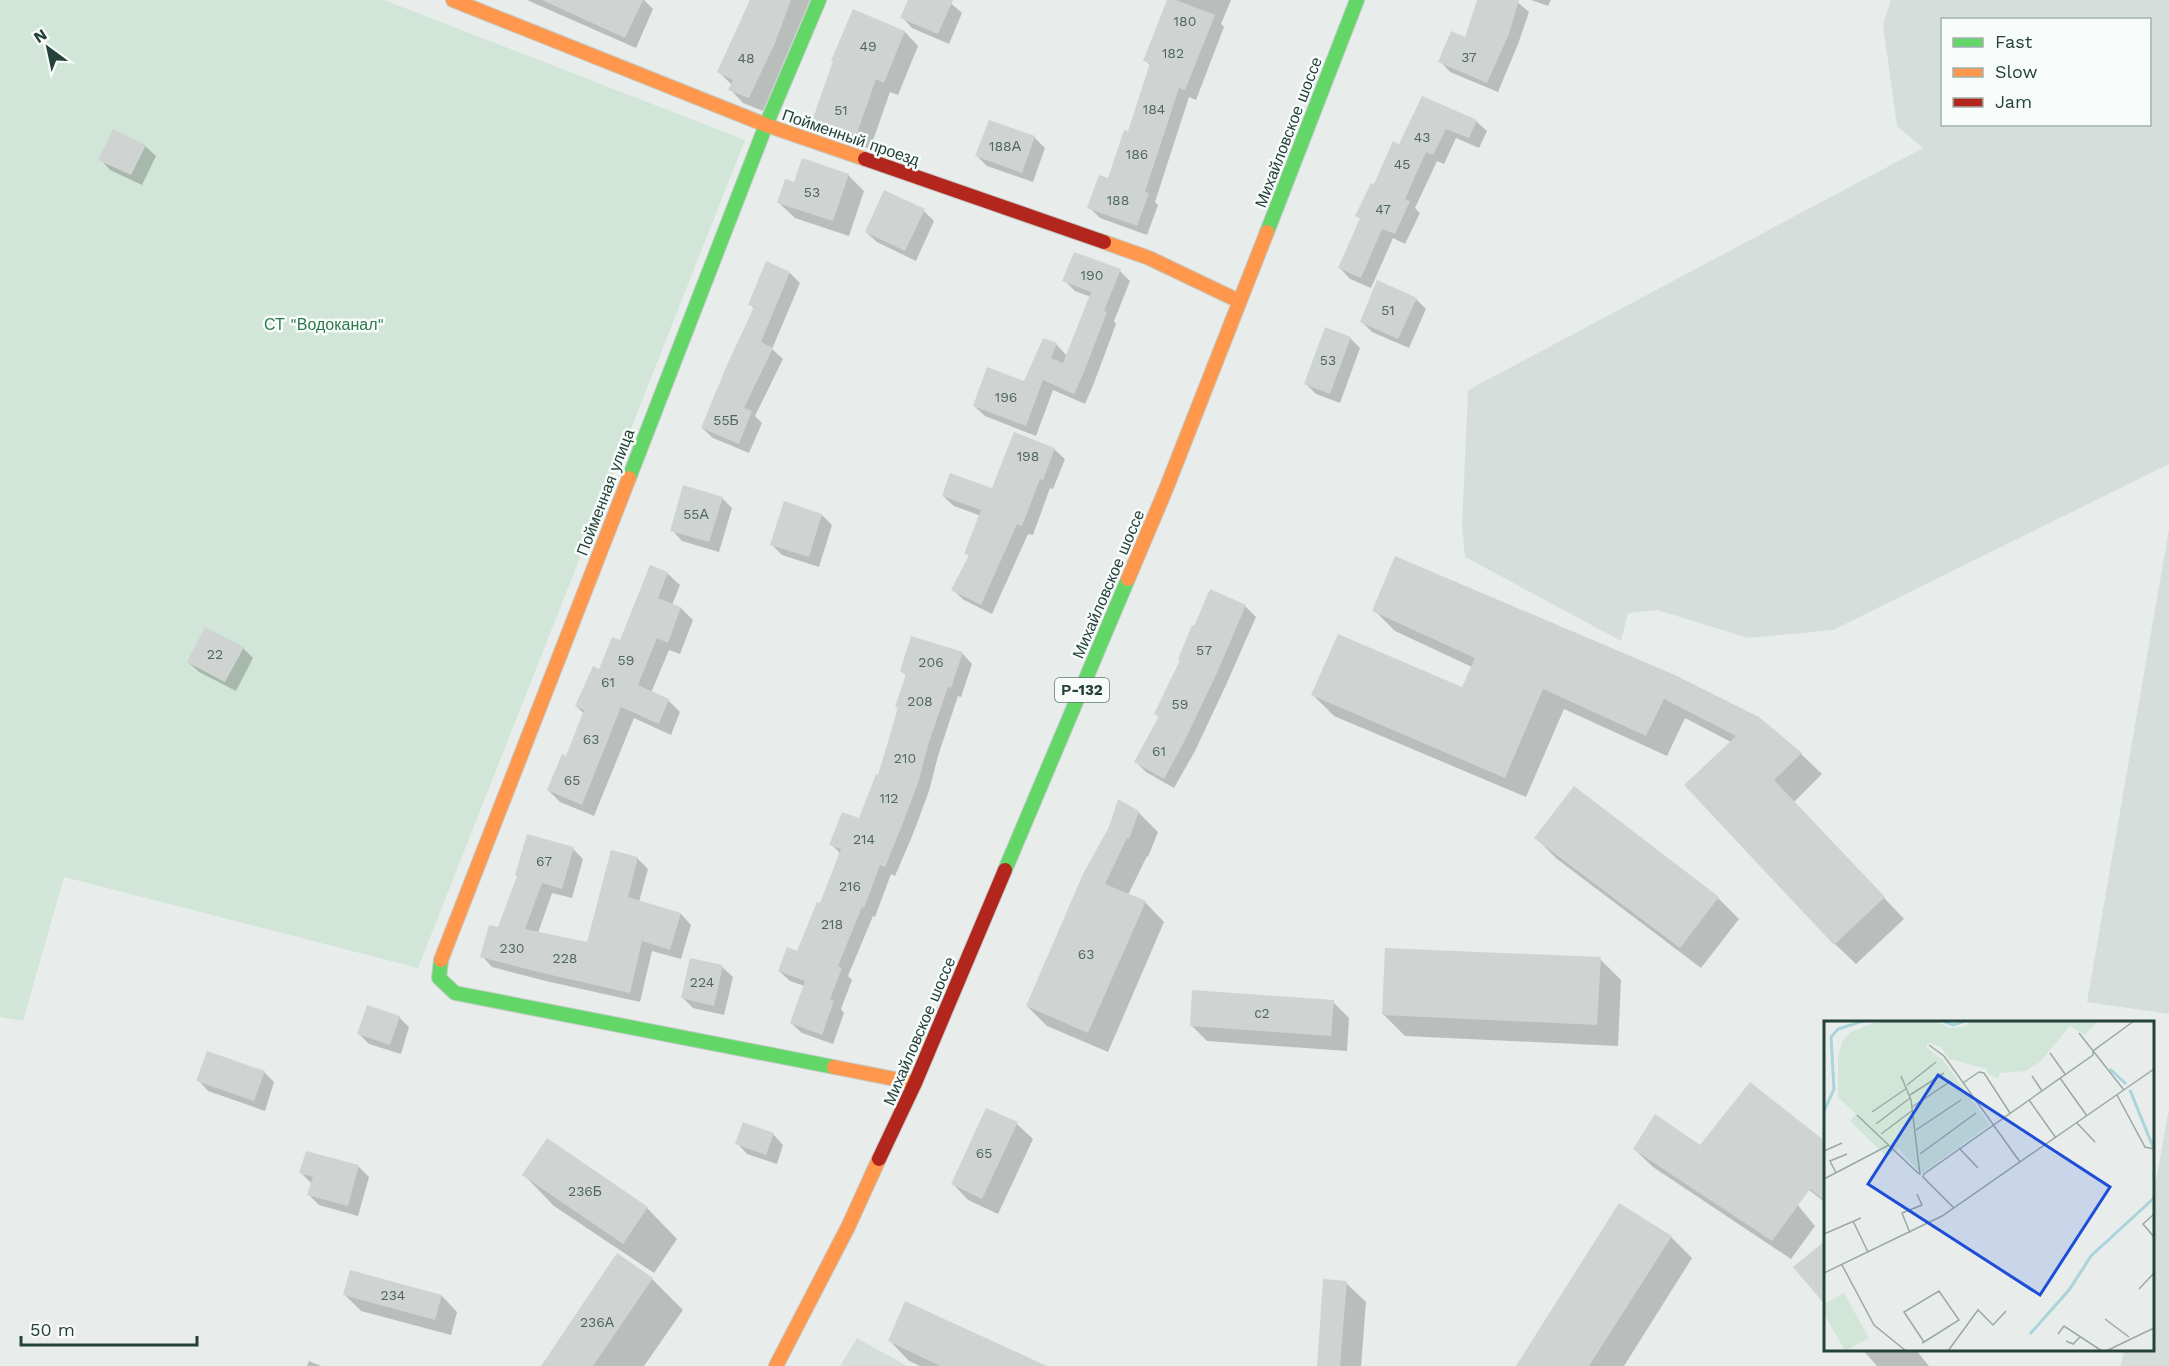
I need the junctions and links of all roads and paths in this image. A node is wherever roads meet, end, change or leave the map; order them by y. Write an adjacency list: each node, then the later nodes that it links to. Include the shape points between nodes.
1 (453, 0): 4 (street, Пойменный проезд)
2 (819, 0): 4 (street, Пойменная улица)
3 (1357, 0): 5 (street, Михайловское шоссе / Р-132)
4 (766, 125): 5 (street, Пойменный проезд, via 1149,258); 6 (street, Пойменная улица, via 442,956 439,978 455,993)
5 (1239, 301): 6 (street, Михайловское шоссе / Р-132, via 1166,489)
6 (915, 1083): 7 (street, Михайловское шоссе / Р-132, via 848,1227)
7 (776, 1366)

